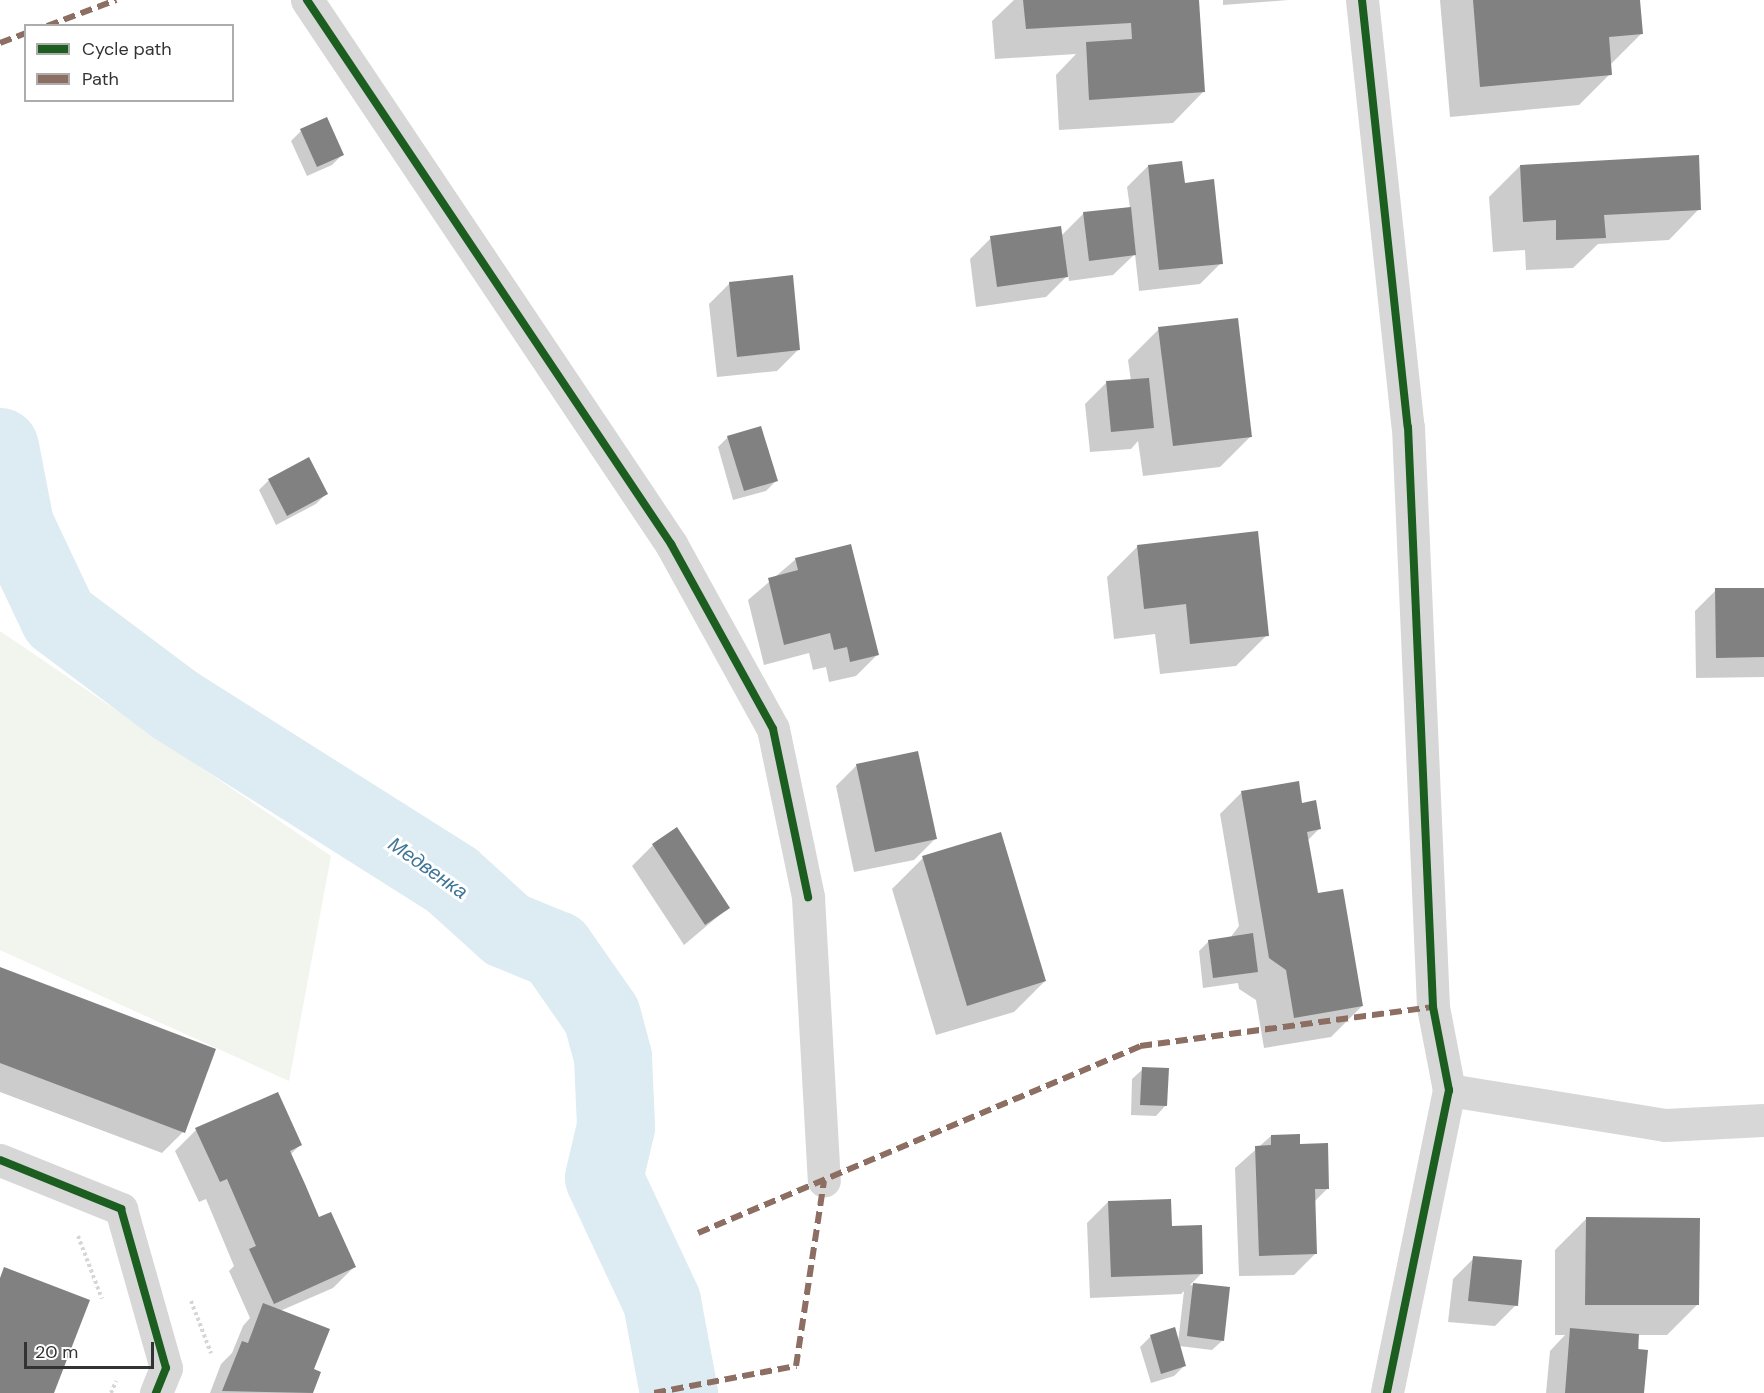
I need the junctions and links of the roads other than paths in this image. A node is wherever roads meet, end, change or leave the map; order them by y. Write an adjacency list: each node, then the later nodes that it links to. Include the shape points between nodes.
1 (307, 0): 6 (street, via 671,544 773,729 808,897)
2 (1362, 0): 3 (street, via 1408,427 1433,1007)
3 (1449, 1090): 4 (street, via 1665,1125); 8 (street)
4 (1764, 1120)
5 (0, 1160): 7 (street, via 121,1209 166,1368)
6 (824, 1181)
7 (156, 1393)
8 (1387, 1393)

